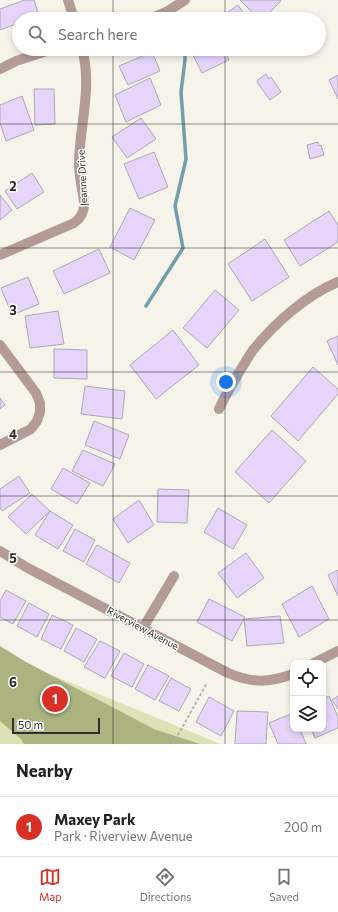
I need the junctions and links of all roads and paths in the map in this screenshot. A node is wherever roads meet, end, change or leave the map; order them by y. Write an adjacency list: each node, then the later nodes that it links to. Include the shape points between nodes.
1 (68, 0): 3 (street)
2 (185, 0): 4 (street)
3 (72, 12)
4 (166, 12)
5 (31, 56): 7 (street)
6 (84, 56): 8 (street, Jeanne Drive, via 87,86 79,167 84,204 82,214 74,223)
7 (0, 69)
8 (0, 255)
9 (338, 282): 11 (street, via 300,304 271,330 252,351 233,381)
10 (0, 344): 12 (street, via 40,402 40,412 31,429)
11 (220, 409)
12 (0, 446)
13 (0, 551): 15 (street, Riverview Avenue)
14 (174, 576): 15 (street)
15 (143, 628): 18 (street, Riverview Avenue, via 241,678 270,681)
16 (338, 651): 17 (street)
17 (320, 660)
18 (290, 675)
19 (207, 683): 20 (path)
20 (173, 744)

